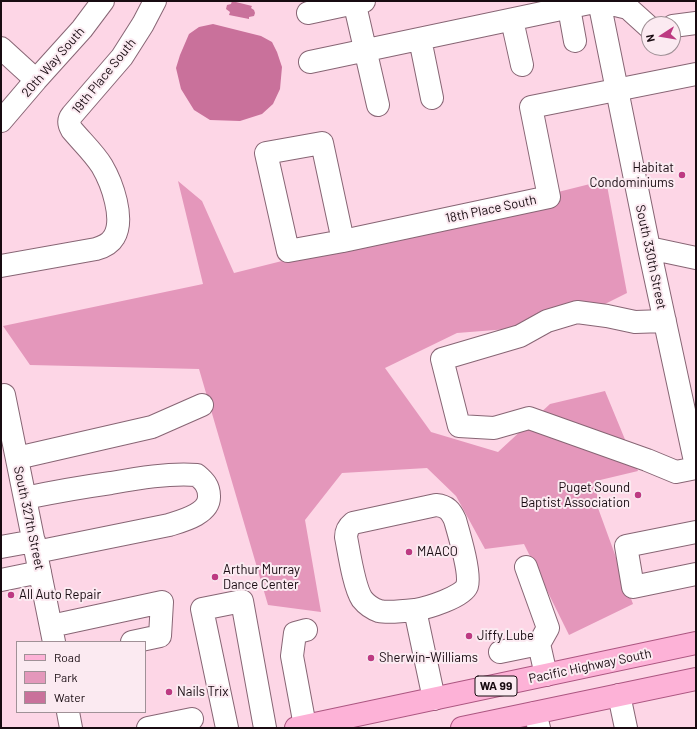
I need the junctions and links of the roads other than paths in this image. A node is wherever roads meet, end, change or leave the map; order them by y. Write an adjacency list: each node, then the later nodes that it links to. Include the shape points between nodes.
1 (104, 1): 18 (street, 20th Way South)
2 (155, 1): 26 (street, 19th Place South, via 144,24 122,57 69,120 71,129 100,164 111,185 118,219 114,237 108,244 96,249)
3 (599, 1): 5 (street); 8 (street, via 628,8); 19 (street, South 330th Street)
4 (358, 2): 6 (street); 14 (street)
5 (564, 6): 7 (street); 12 (street)
6 (308, 13)
7 (512, 20): 11 (street); 16 (street)
8 (641, 20)
9 (696, 23): 10 (street)
10 (681, 25)
11 (420, 39): 14 (street); 20 (street)
12 (575, 41)
13 (1, 48): 18 (street)
14 (366, 50): 15 (street); 21 (street)
15 (310, 62)
16 (522, 65)
17 (696, 74): 19 (street, 18th Place South)
18 (36, 80): 22 (street, 20th Way South)
19 (617, 90): 23 (street, 18th Place South, via 531,107 549,197); 24 (street, South 330th Street)
20 (432, 98)
21 (378, 105)
22 (1, 121)
23 (343, 241): 23 (street, 18th Place South, via 288,251 266,153 322,143)
24 (649, 248): 25 (street); 27 (street, South 330th Street)
25 (696, 258)
26 (1, 266)
27 (665, 321): 30 (street, South 330th Street); 32 (street, via 635,322 577,312 547,321 520,336 442,359 459,426 494,428 529,418 676,472)
28 (2, 395): 31 (street, South 327th Street)
29 (202, 405): 33 (street, via 152,427)
30 (693, 436): 32 (street, South 330th Street)
31 (7, 438): 33 (street, South 327th Street)
32 (696, 467)
33 (12, 468): 34 (street, South 327th Street)
34 (25, 498): 37 (street, South 327th Street); 37 (street, via 119,481 170,475 197,475 207,485 209,493 210,499 205,508 185,520)
35 (696, 532): 39 (street, via 626,546 633,587)
36 (1, 548): 37 (street)
37 (37, 555): 40 (street); 43 (street, South 327th Street)
38 (526, 567): 46 (street, via 548,628)
39 (696, 574)
40 (1, 580)
41 (415, 610): 41 (street, via 380,612 362,598 354,576 346,533 353,523 430,506 441,506 448,510 455,520 468,573 468,583 460,594); 51 (street)
42 (306, 630): 55 (street, via 295,633 292,656)
43 (52, 634): 44 (street, via 162,602 160,636)
44 (137, 641)
45 (696, 643): 48 (main road, Pacific Highway South / WA 99)
46 (539, 644): 47 (street); 48 (street)
47 (500, 652)
48 (546, 675): 51 (main road, Pacific Highway South / WA 99)
49 (696, 679): 50 (main road)
50 (619, 695): 53 (main road); 61 (street)
51 (434, 699): 55 (main road, Pacific Highway South / WA 99)
52 (68, 713): 56 (street)
53 (537, 720): 60 (main road)
54 (182, 723): 57 (street)
55 (300, 727)
56 (71, 728)
57 (148, 728)
58 (227, 728): 59 (street, via 202,609 242,601)
59 (265, 728)
60 (462, 728)
61 (626, 728)

